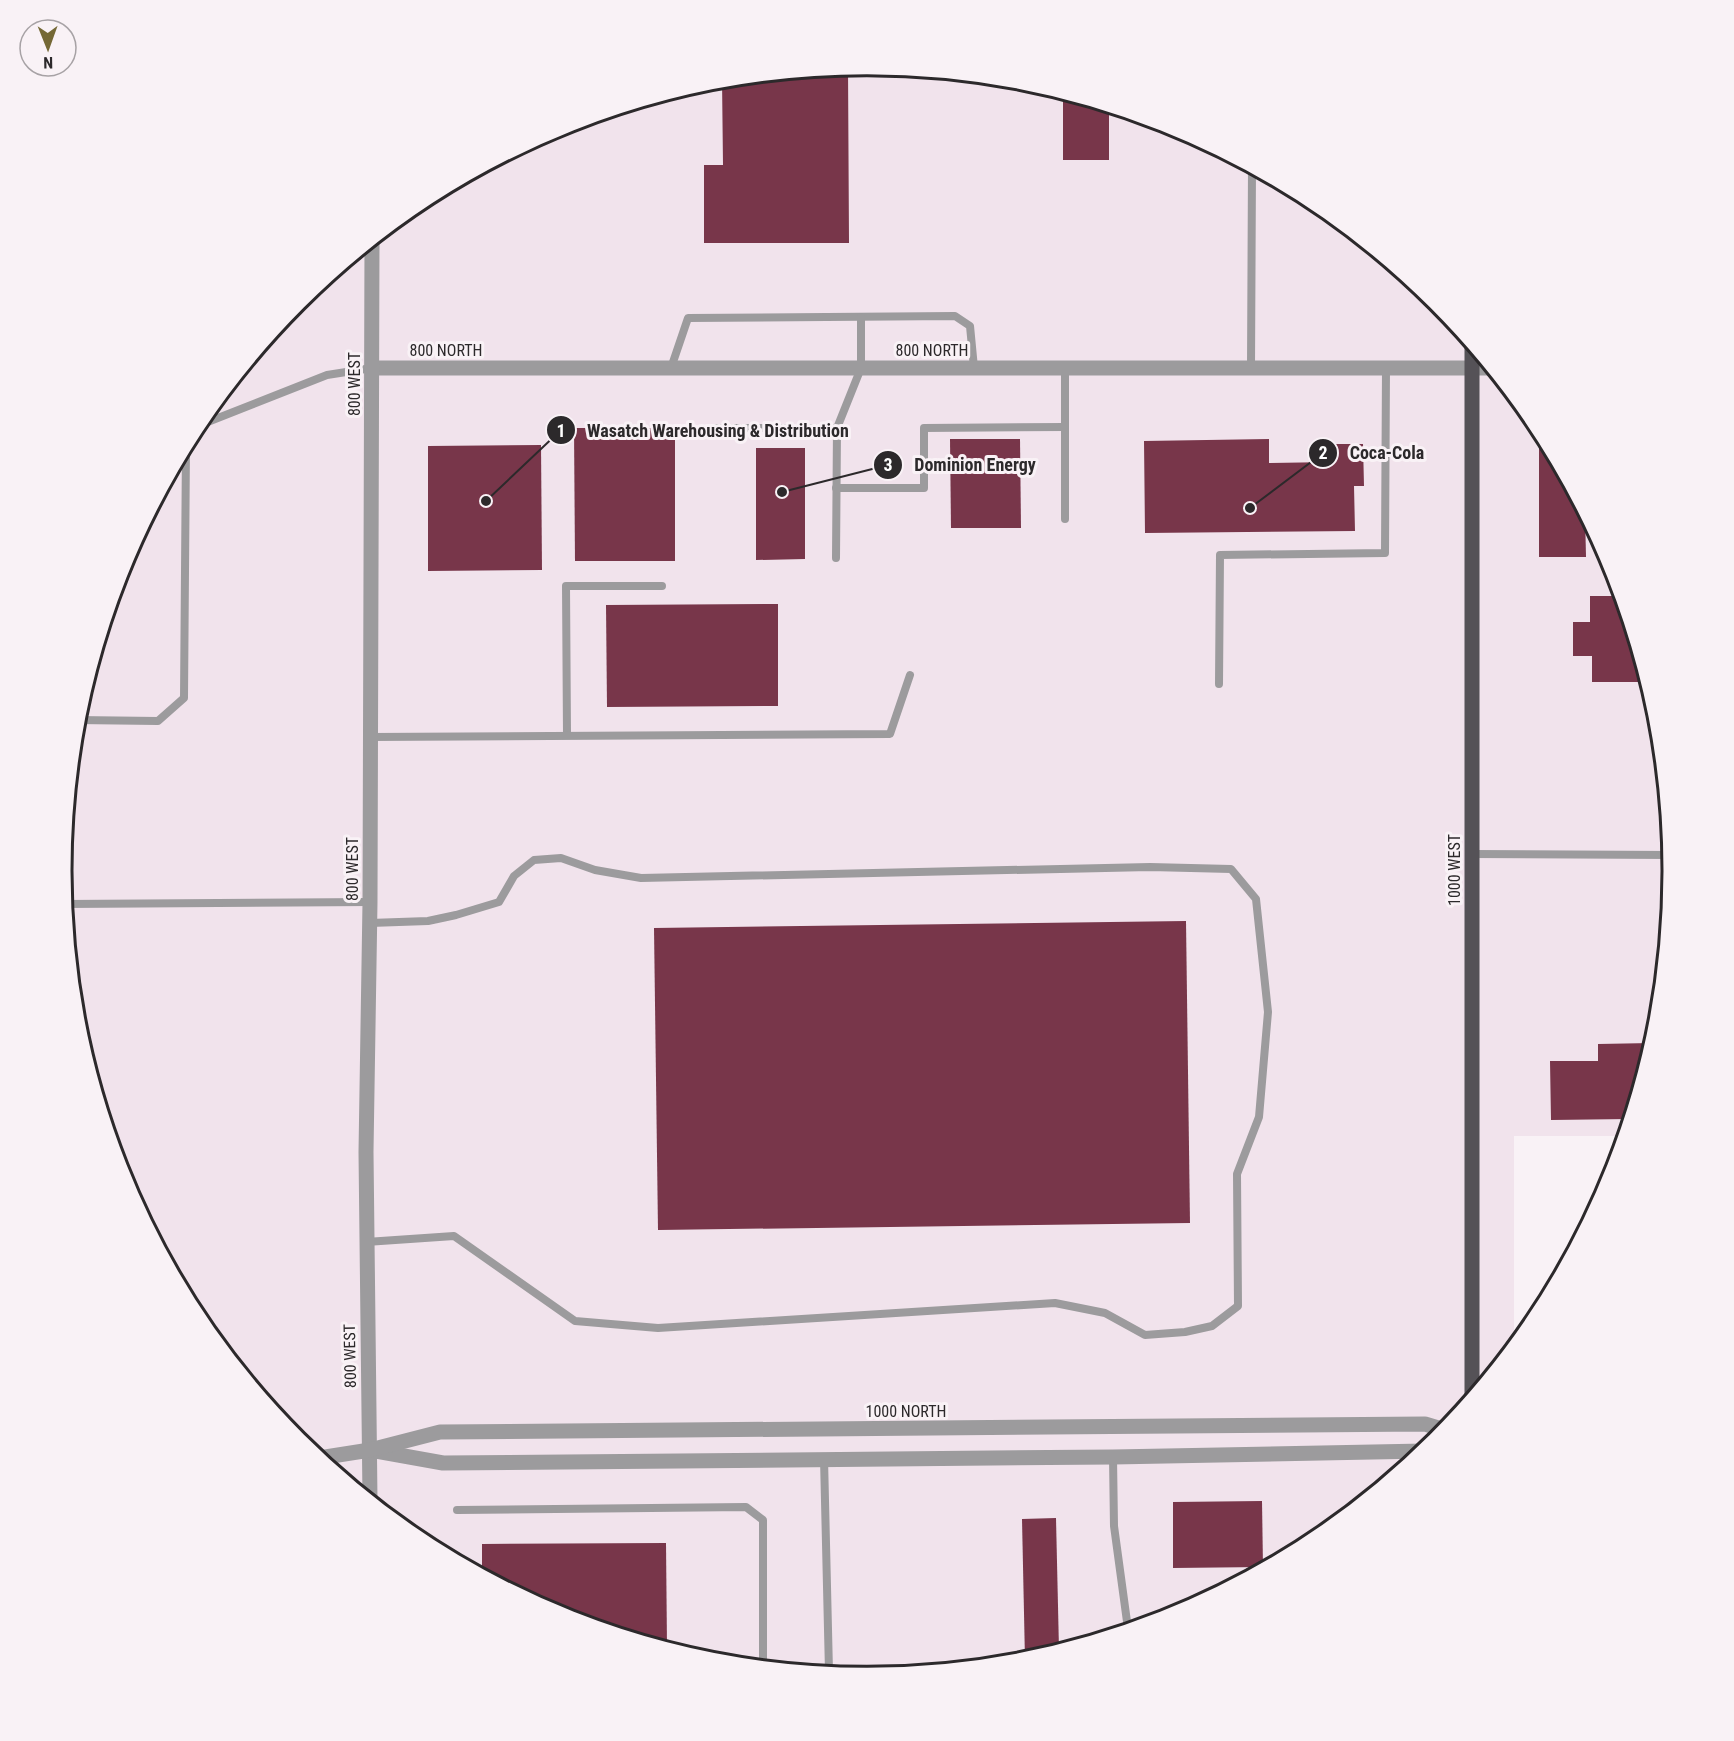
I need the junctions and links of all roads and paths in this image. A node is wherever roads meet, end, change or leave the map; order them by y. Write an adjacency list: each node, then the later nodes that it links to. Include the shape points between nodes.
1 (1252, 175): 10 (lane)
2 (372, 249): 5 (street, 800 WEST)
3 (861, 317): 6 (lane, via 688,318); 7 (lane); 8 (lane, via 955,316 970,326)
4 (1472, 355): 12 (main road, 1000 WEST)
5 (372, 368): 6 (street, 800 NORTH); 14 (lane, via 327,375); 27 (street, 800 WEST)
6 (670, 368): 7 (street, 800 NORTH)
7 (861, 368): 8 (street, 800 NORTH); 17 (lane)
8 (974, 368): 9 (street, 800 NORTH)
9 (1065, 368): 10 (street, 800 NORTH); 15 (lane)
10 (1251, 368): 11 (street, 800 NORTH)
11 (1386, 368): 12 (street, 800 NORTH); 24 (lane, via 1385,553 1220,555)
12 (1472, 368): 13 (street, 800 NORTH); 28 (main road, 1000 WEST)
13 (1483, 368)
14 (212, 420)
15 (1065, 427): 19 (lane, via 924,428 924,488); 20 (lane)
16 (716, 428): 17 (lane)
17 (837, 428): 19 (lane)
18 (186, 462): 25 (lane, via 184,698 158,721)
19 (836, 488): 21 (lane)
20 (1065, 519)
21 (836, 558)
22 (662, 586): 26 (lane, via 566,586)
23 (910, 675): 26 (lane, via 890,734)
24 (1219, 684)
25 (86, 720)
26 (567, 735): 27 (lane)
27 (371, 737): 30 (street, 800 WEST)
28 (1472, 854): 29 (lane); 34 (main road, 1000 WEST)
29 (1661, 855)
30 (370, 902): 31 (lane); 32 (street, 800 WEST)
31 (73, 904)
32 (370, 923): 33 (street, 800 WEST); 33 (lane, via 428,921 499,902 514,876 534,860 561,858 595,870 640,878 1150,867 1231,869 1256,899 1268,1012 1259,1117 1237,1174 1238,1306 1212,1326 1145,1335 1105,1313 1055,1303 658,1328 575,1321 454,1236)
33 (366, 1242): 36 (street, 800 WEST)
34 (1472, 1386)
35 (1435, 1427): 36 (street, 1000 NORTH, via 1413,1424 440,1432)
36 (370, 1450): 38 (street, 1000 NORTH); 40 (street, 1000 NORTH, via 443,1463); 41 (street, 800 WEST)
37 (1409, 1451): 39 (street, 1000 NORTH)
38 (330, 1456)
39 (1113, 1457): 40 (street, 1000 NORTH); 43 (lane, via 1113,1526)
40 (825, 1458): 45 (lane)
41 (370, 1490)
42 (457, 1510): 44 (lane, via 746,1507 763,1520)
43 (1127, 1622)
44 (763, 1659)
45 (830, 1665)

